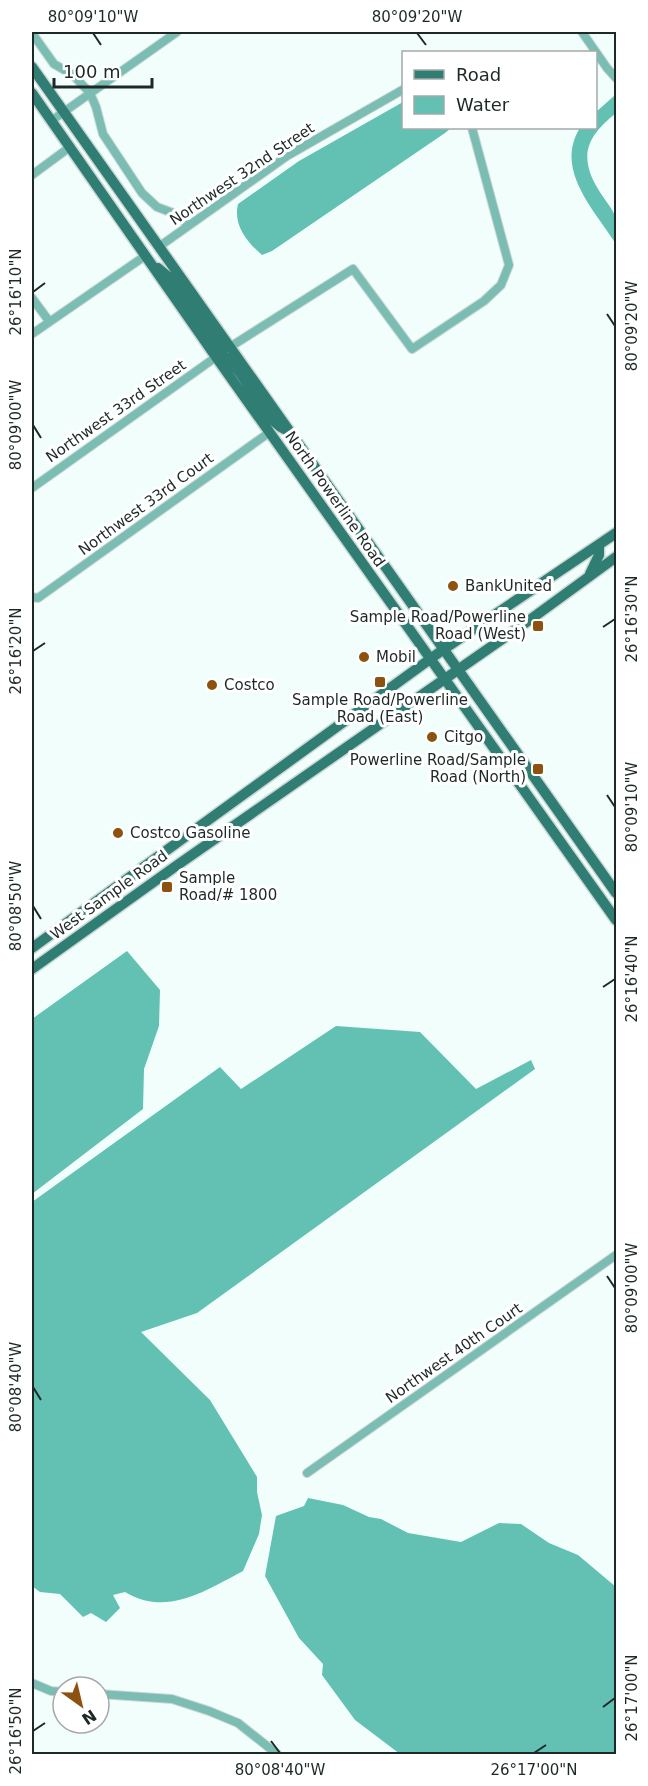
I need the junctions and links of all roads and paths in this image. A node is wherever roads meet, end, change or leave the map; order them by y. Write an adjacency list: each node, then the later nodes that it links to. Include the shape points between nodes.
1 (177, 32): 10 (street)
2 (582, 32): 4 (street)
3 (32, 33): 10 (street, via 54,64 73,75)
4 (595, 51)
5 (597, 54): 7 (street)
6 (32, 67): 11 (main road, North Powerline Road)
7 (616, 78)
8 (402, 90): 16 (street, Northwest 32nd Street, via 287,156)
9 (32, 93): 12 (main road, North Powerline Road)
10 (90, 93): 11 (street); 16 (street, via 103,135 142,193 157,207)
11 (63, 112): 12 (street); 17 (main road, North Powerline Road)
12 (51, 121): 14 (main road, North Powerline Road)
13 (472, 129): 23 (street, via 509,265 501,285 484,301 412,349 353,269)
14 (70, 147): 15 (street); 18 (main road, North Powerline Road)
15 (32, 175)
16 (189, 225): 17 (street, Northwest 32nd Street)
17 (160, 246): 23 (main road, North Powerline Road)
18 (145, 256): 19 (main road, North Powerline Road); 21 (street)
19 (152, 267): 23 (main road, via 170,278 217,344); 24 (main road, North Powerline Road)
20 (32, 298): 21 (street)
21 (49, 321): 22 (street)
22 (32, 334)
23 (230, 347): 25 (main road, North Powerline Road)
24 (216, 357): 25 (main road, via 223,356 234,364 272,419 283,430); 26 (main road, North Powerline Road); 27 (street, Northwest 33rd Street)
25 (290, 431): 29 (main road, North Powerline Road)
26 (270, 432): 28 (main road, North Powerline Road); 34 (street, Northwest 33rd Court)
27 (32, 488)
28 (321, 504): 29 (main road); 36 (main road, North Powerline Road)
29 (348, 512): 35 (main road, North Powerline Road)
30 (616, 533): 31 (main road, West Sample Road); 32 (main road, via 608,554)
31 (599, 545): 33 (main road); 35 (main road, West Sample Road)
32 (612, 560): 33 (main road, West Sample Road)
33 (588, 577): 37 (main road, West Sample Road)
34 (35, 598)
35 (444, 650): 36 (main road, West Sample Road); 37 (main road, North Powerline Road)
36 (431, 659): 38 (main road, North Powerline Road); 43 (main road, West Sample Road)
37 (458, 669): 38 (main road, West Sample Road); 40 (main road, North Powerline Road)
38 (445, 679): 39 (main road, North Powerline Road); 44 (main road, West Sample Road)
39 (546, 821): 40 (main road); 42 (main road, North Powerline Road)
40 (571, 827): 41 (main road, North Powerline Road)
41 (616, 893)
42 (616, 920)
43 (32, 948)
44 (32, 969)
45 (616, 1255): 46 (street, Northwest 40th Court)
46 (307, 1473)
47 (32, 1683): 48 (street)
48 (51, 1691)
49 (111, 1695): 50 (street, via 172,1699 209,1711 238,1723)
50 (277, 1755)

